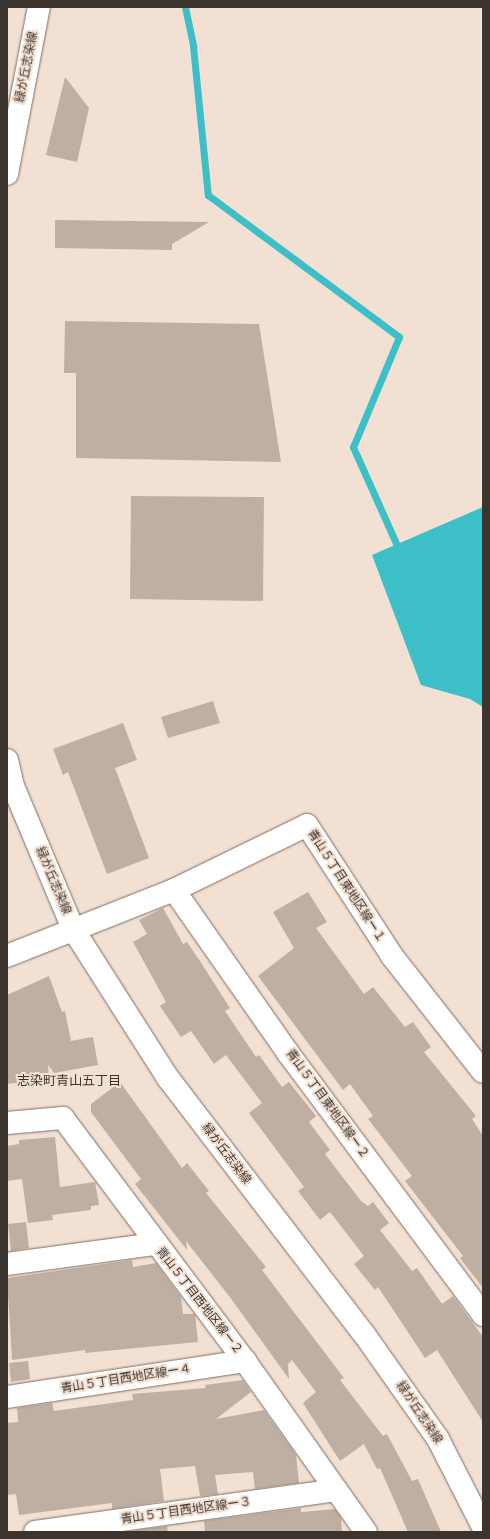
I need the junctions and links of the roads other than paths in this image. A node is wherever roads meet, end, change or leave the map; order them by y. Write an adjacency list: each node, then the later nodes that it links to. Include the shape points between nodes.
1 (39, 7): 2 (street, 緑が丘志染線)
2 (7, 174)
3 (7, 760): 5 (street, 緑が丘志染線, via 13,786)
4 (174, 890): 5 (street, 青山５丁目東地区線ー１); 7 (street, 青山５丁目東地区線ー１, via 307,826 392,956); 11 (street, 青山５丁目東地区線ー２, via 288,1053)
5 (73, 929): 6 (street, 青山５丁目東地区線ー１); 15 (street, 緑が丘志染線, via 168,1078 364,1334 438,1438)
6 (7, 956)
7 (483, 1072)
8 (7, 1124): 9 (street, 青山５丁目西地区線ー２, via 63,1118)
9 (154, 1244): 10 (street); 12 (street, 青山５丁目西地区線ー２)
10 (7, 1264)
11 (483, 1315)
12 (245, 1361): 13 (street, 青山５丁目西地区線ー４); 14 (street, 青山５丁目西地区線ー２)
13 (7, 1398)
14 (336, 1490): 16 (street, 青山５丁目西地区線ー３); 17 (street, 青山５丁目西地区線ー２)
15 (483, 1527)
16 (35, 1532)
17 (366, 1532)

